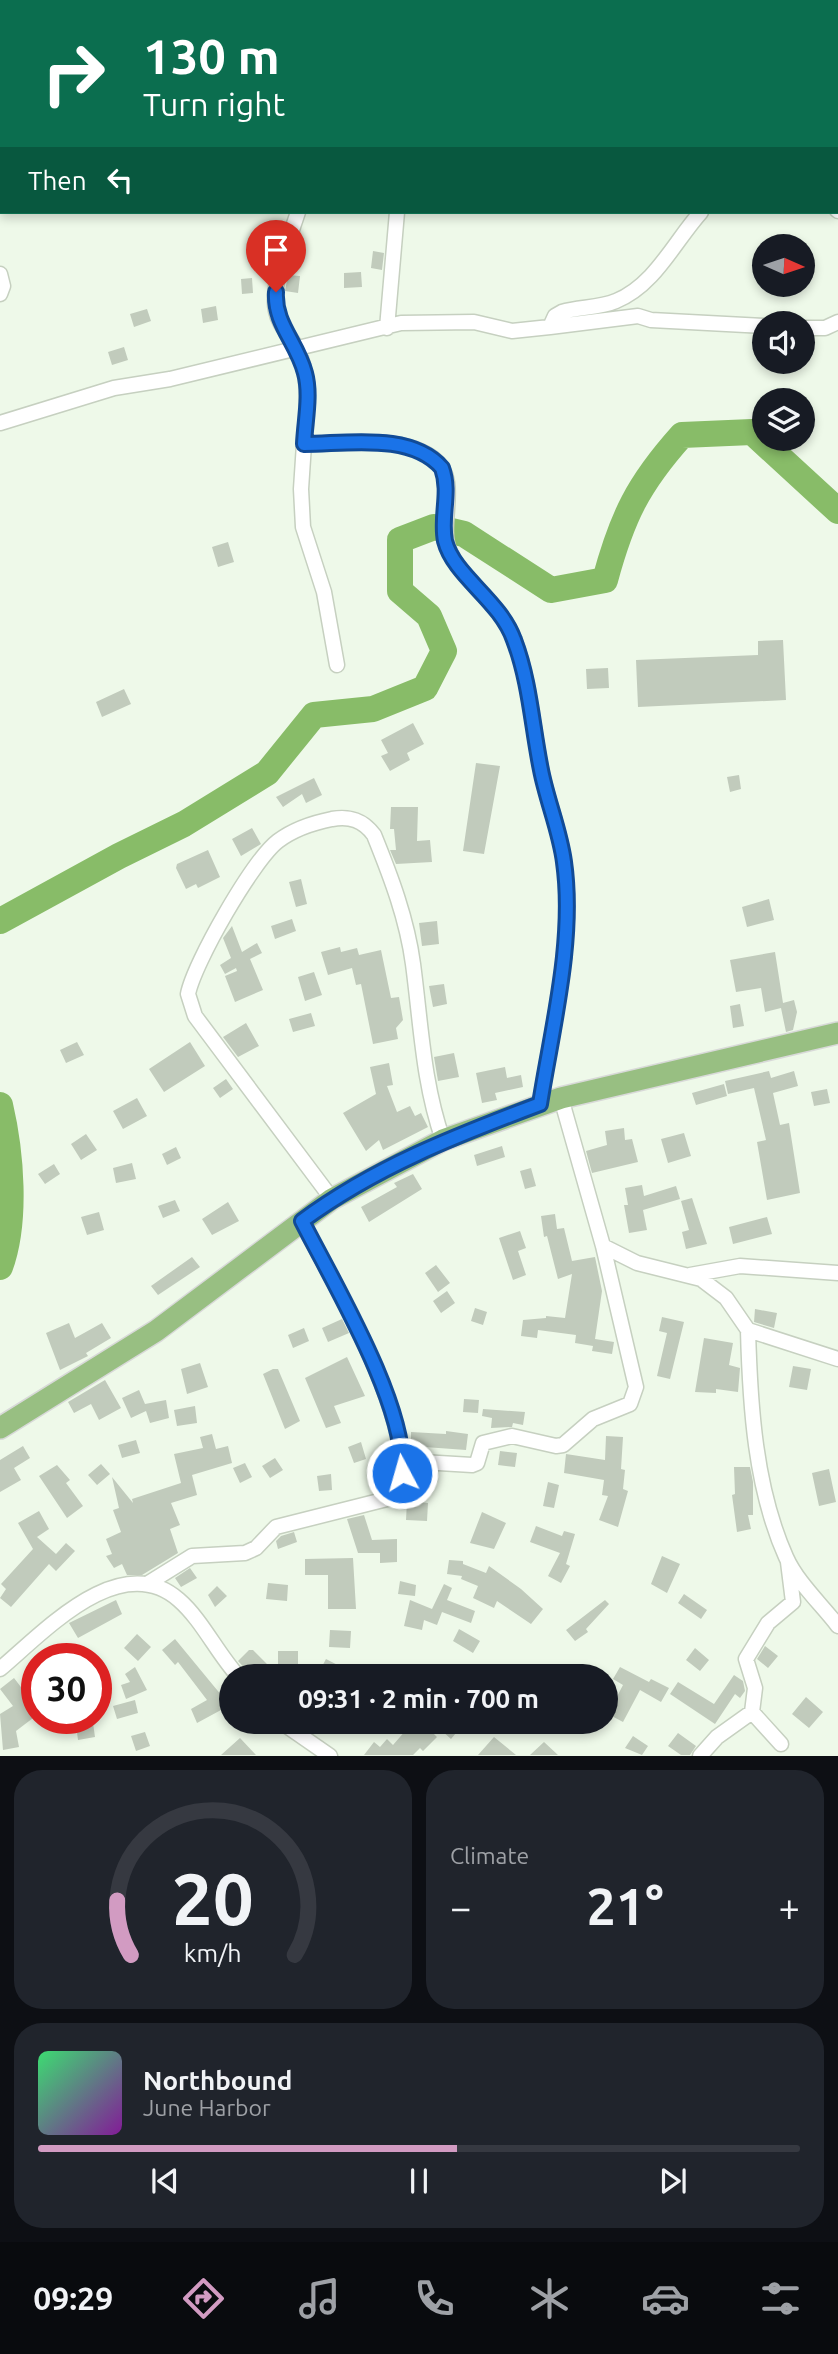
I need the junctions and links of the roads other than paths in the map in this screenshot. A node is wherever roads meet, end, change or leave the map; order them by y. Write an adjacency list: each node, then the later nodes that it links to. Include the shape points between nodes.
1 (297, 214): 11 (street, via 275,309)
2 (397, 214): 9 (street)
3 (699, 214): 8 (street, via 664,262 625,295 614,302 562,312)
4 (0, 274): 5 (street, via 4,286)
5 (0, 294)
6 (838, 322): 10 (street)
7 (752, 325): 8 (street, via 638,316)
8 (550, 327): 9 (street, via 512,331 474,322 408,322)
9 (387, 328): 11 (street)
10 (815, 328)
11 (297, 349): 12 (street, via 114,388); 13 (street, via 308,395)
12 (0, 423)
13 (304, 444): 14 (street, via 303,527 324,592); 17 (street, via 381,443 422,452 435,460 446,478 445,540 456,564 499,609 514,638 564,863 566,934)
14 (337, 665)
15 (838, 1033): 16 (highway)
16 (561, 1098): 17 (highway); 21 (street)
17 (540, 1104): 18 (highway)
18 (443, 1140): 19 (highway); 19 (street, via 425,1073 407,929 374,835 367,825 344,817 294,831 259,860 188,994 195,1016)
19 (332, 1199): 20 (highway)
20 (302, 1221): 26 (highway, via 156,1331); 27 (street, via 368,1352 393,1415)
21 (603, 1246): 23 (street, via 637,1263); 27 (street, via 636,1387 630,1404 593,1419 563,1445 512,1436 483,1443 477,1463 472,1465 422,1462)
22 (838, 1273): 23 (street, via 740,1266)
23 (690, 1275): 24 (street, via 726,1298)
24 (748, 1330): 25 (street); 28 (street, via 751,1405 766,1495)
25 (838, 1359)
26 (0, 1428)
27 (402, 1473): 29 (street, via 396,1493 387,1499 276,1528 257,1548 245,1553 184,1559)
28 (788, 1561): 30 (street); 33 (street, via 793,1602 768,1623 746,1656 755,1688)
29 (147, 1584): 31 (street, via 181,1601); 32 (street, via 126,1584 85,1599)
30 (838, 1626)
31 (229, 1664)
32 (0, 1669)
33 (752, 1712): 35 (street); 37 (street)
34 (299, 1734): 36 (street)
35 (780, 1744)
36 (330, 1755)
37 (700, 1755)

